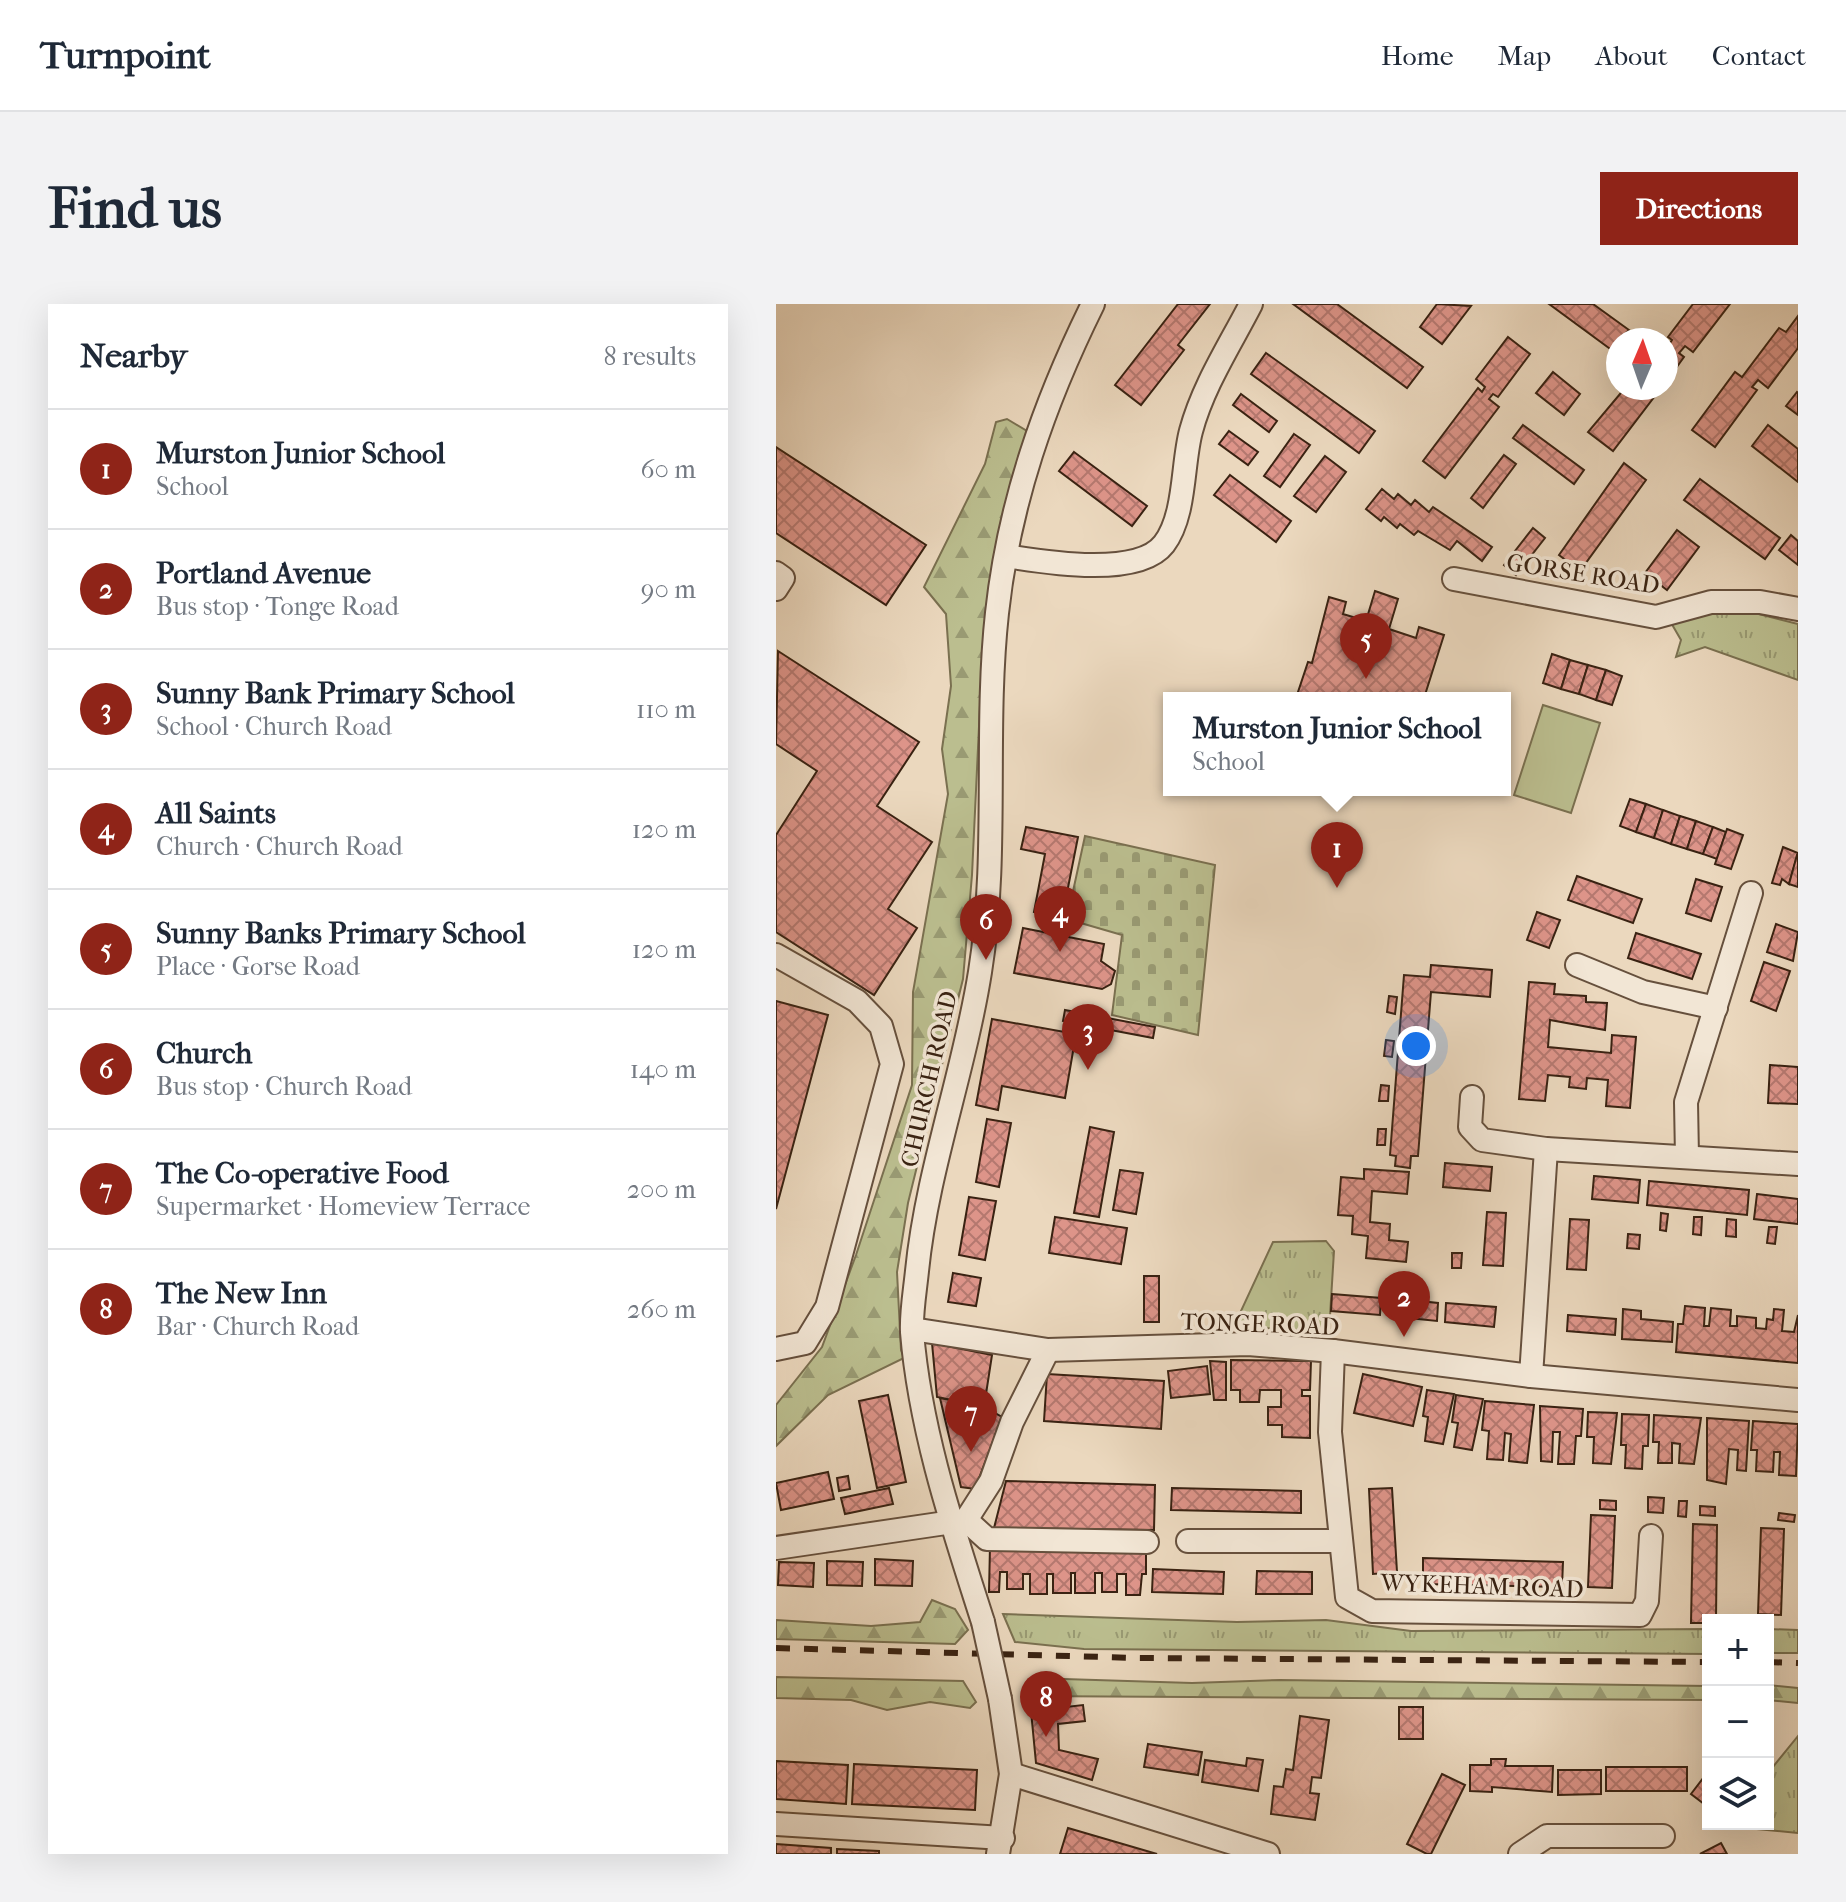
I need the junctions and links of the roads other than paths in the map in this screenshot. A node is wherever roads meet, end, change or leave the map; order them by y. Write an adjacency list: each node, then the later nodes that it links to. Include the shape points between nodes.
1 (1093, 304): 3 (street, CHURCH ROAD, via 1054,385 1028,458)
2 (1251, 304): 3 (street, via 1199,407 1178,506 1164,544 1141,561 1056,563)
3 (1006, 556): 16 (street, CHURCH ROAD, via 993,671 988,886 980,973 921,1239)
4 (776, 573): 6 (street, via 783,578)
5 (1454, 579): 7 (street, GORSE ROAD, via 1656,617 1711,602)
6 (776, 589)
7 (1798, 609)
8 (1751, 893): 11 (street)
9 (776, 955): 17 (street, via 857,1001 881,1026 892,1064 827,1307 805,1343)
10 (1577, 965): 11 (street, via 1643,992)
11 (1716, 1008): 14 (street, via 1686,1102)
12 (1472, 1097): 13 (street, via 1470,1127 1482,1140)
13 (1546, 1149): 14 (street); 20 (street)
14 (1687, 1157): 15 (street)
15 (1798, 1164)
16 (912, 1329): 18 (street, TONGE ROAD); 22 (street, CHURCH ROAD, via 924,1411)
17 (776, 1349)
18 (1048, 1350): 19 (street, TONGE ROAD, via 1248,1344); 22 (street, via 1012,1422 991,1481)
19 (1333, 1351): 20 (street, TONGE ROAD); 25 (street, WYKEHAM ROAD, via 1330,1432)
20 (1531, 1376): 21 (street, TONGE ROAD)
21 (1798, 1400)
22 (959, 1522): 26 (street, via 987,1539); 27 (street); 28 (street, CHURCH ROAD, bridge, via 1000,1699)
23 (1651, 1536): 25 (street, WYKEHAM ROAD, via 1647,1601 1640,1615 1619,1616 1372,1611 1347,1597)
24 (1188, 1541): 25 (street)
25 (1339, 1541)
26 (1147, 1542)
27 (776, 1548)
28 (1011, 1774): 31 (street, CHURCH ROAD); 32 (street)
29 (776, 1824): 31 (street)
30 (1663, 1836): 33 (street, via 1547,1836)
31 (1000, 1846)
32 (1268, 1854)
33 (1520, 1854)

